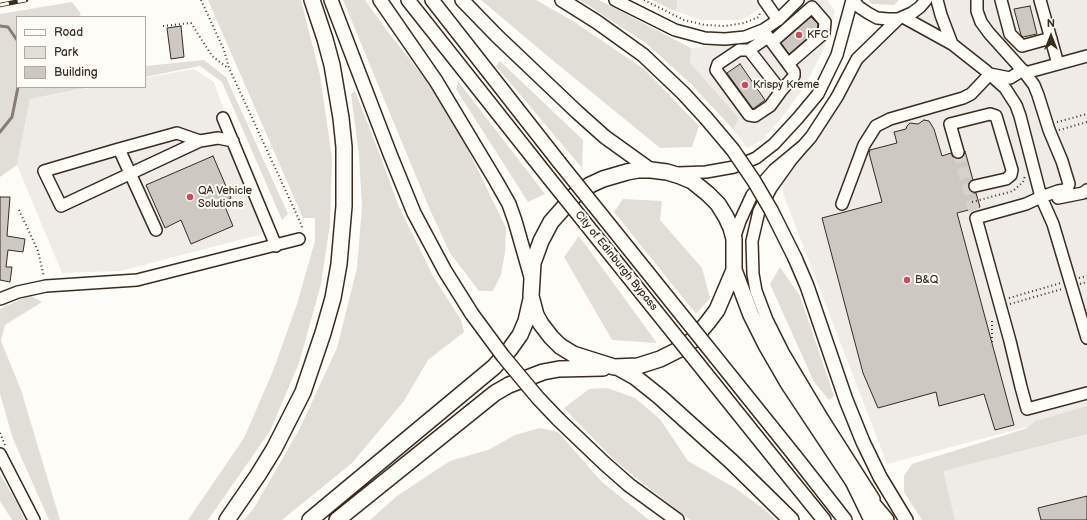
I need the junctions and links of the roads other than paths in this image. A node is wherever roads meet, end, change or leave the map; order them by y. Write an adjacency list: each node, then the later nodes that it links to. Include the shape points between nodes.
1 (312, 0): 56 (highway, via 332,65 344,147 344,206 339,264 333,298 303,392 274,449)
2 (331, 0): 59 (main road, bridge, via 414,213 445,271 472,314 524,382 558,419 634,489)
3 (380, 0): 47 (main road, via 436,81 496,181 515,221)
4 (408, 0): 61 (main road, City of Edinburgh Bypass, bridge)
5 (432, 0): 62 (main road, City of Edinburgh Bypass, bridge)
6 (462, 0): 35 (main road, via 577,112)
7 (562, 0): 65 (main road, bridge, via 644,55 706,118 758,187 807,286 863,442 880,477)
8 (615, 0): 19 (street, via 675,30 705,38)
9 (764, 0): 18 (street)
10 (798, 0): 18 (street)
11 (853, 0): 17 (street, via 877,18); 36 (street, via 837,55 818,94 774,144 756,158 734,167 706,172)
12 (926, 0): 17 (street, via 912,13)
13 (937, 0): 21 (street)
14 (1001, 0): 20 (street, via 1010,34 1022,46)
15 (1040, 0): 20 (street)
16 (980, 1): 26 (street, via 978,11 981,22)
17 (901, 18): 21 (street); 32 (street, via 857,59 830,109)
18 (778, 20): 19 (street)
19 (768, 36): 22 (street); 25 (street); 25 (street, via 812,7 825,22 824,33 798,56)
20 (1051, 38): 24 (street)
21 (952, 44): 27 (street)
22 (749, 50): 28 (street); 28 (street, via 739,50 718,64 716,70 748,115 755,116 770,106)
23 (1087, 56): 24 (street)
24 (1058, 64): 26 (street)
25 (791, 68): 28 (street, via 794,76)
26 (1024, 72): 27 (street, via 1010,78); 40 (street, via 1034,85 1069,184 1067,189)
27 (990, 74): 40 (street, via 1005,88 1016,105); 41 (street, via 971,94 963,98 890,119 876,126 864,145)
28 (780, 91)
29 (223, 118): 31 (street)
30 (200, 141): 31 (street, via 218,138); 33 (street, via 177,133); 37 (street)
31 (233, 141): 45 (street)
32 (803, 146): 44 (street, via 774,170 752,195); 64 (street, via 771,188 759,211 752,241 756,291 783,352 822,419)
33 (119, 149): 37 (street); 37 (street, via 44,171 62,206)
34 (958, 152): 38 (street, via 950,124 990,114 996,116 1012,170 1011,175)
35 (651, 170): 36 (highway); 47 (highway, via 615,175 590,185 574,196 551,222 541,241 533,263)
36 (667, 172): 44 (highway, via 692,181 708,194 726,217)
37 (130, 174): 42 (street)
38 (975, 186)
39 (1087, 190): 40 (street, via 1058,198)
40 (1041, 196): 50 (street, via 1053,224); 52 (street, via 1026,204 976,218 1002,302 1027,409)
41 (842, 204)
42 (156, 230)
43 (299, 239): 45 (street)
44 (734, 239): 46 (highway)
45 (276, 246): 49 (street, via 137,280 46,286)
46 (734, 270): 51 (highway, via 717,310 693,340 660,359 638,366); 54 (highway, via 748,309 766,345)
47 (531, 279): 48 (highway)
48 (531, 296): 51 (highway, via 541,324 560,346 573,354); 57 (highway, via 520,335 494,366)
49 (0, 299)
50 (1087, 338)
51 (615, 367): 58 (highway, via 543,372 495,393); 60 (highway, via 635,377 660,396)
52 (1087, 393)
53 (0, 454): 55 (street)
54 (853, 481): 63 (highway); 64 (highway)
55 (34, 520)
56 (227, 520)
57 (310, 520)
58 (337, 520)
59 (677, 520)
60 (791, 520)
61 (824, 520)
62 (845, 520)
63 (872, 520)
64 (887, 520)
65 (906, 520)

